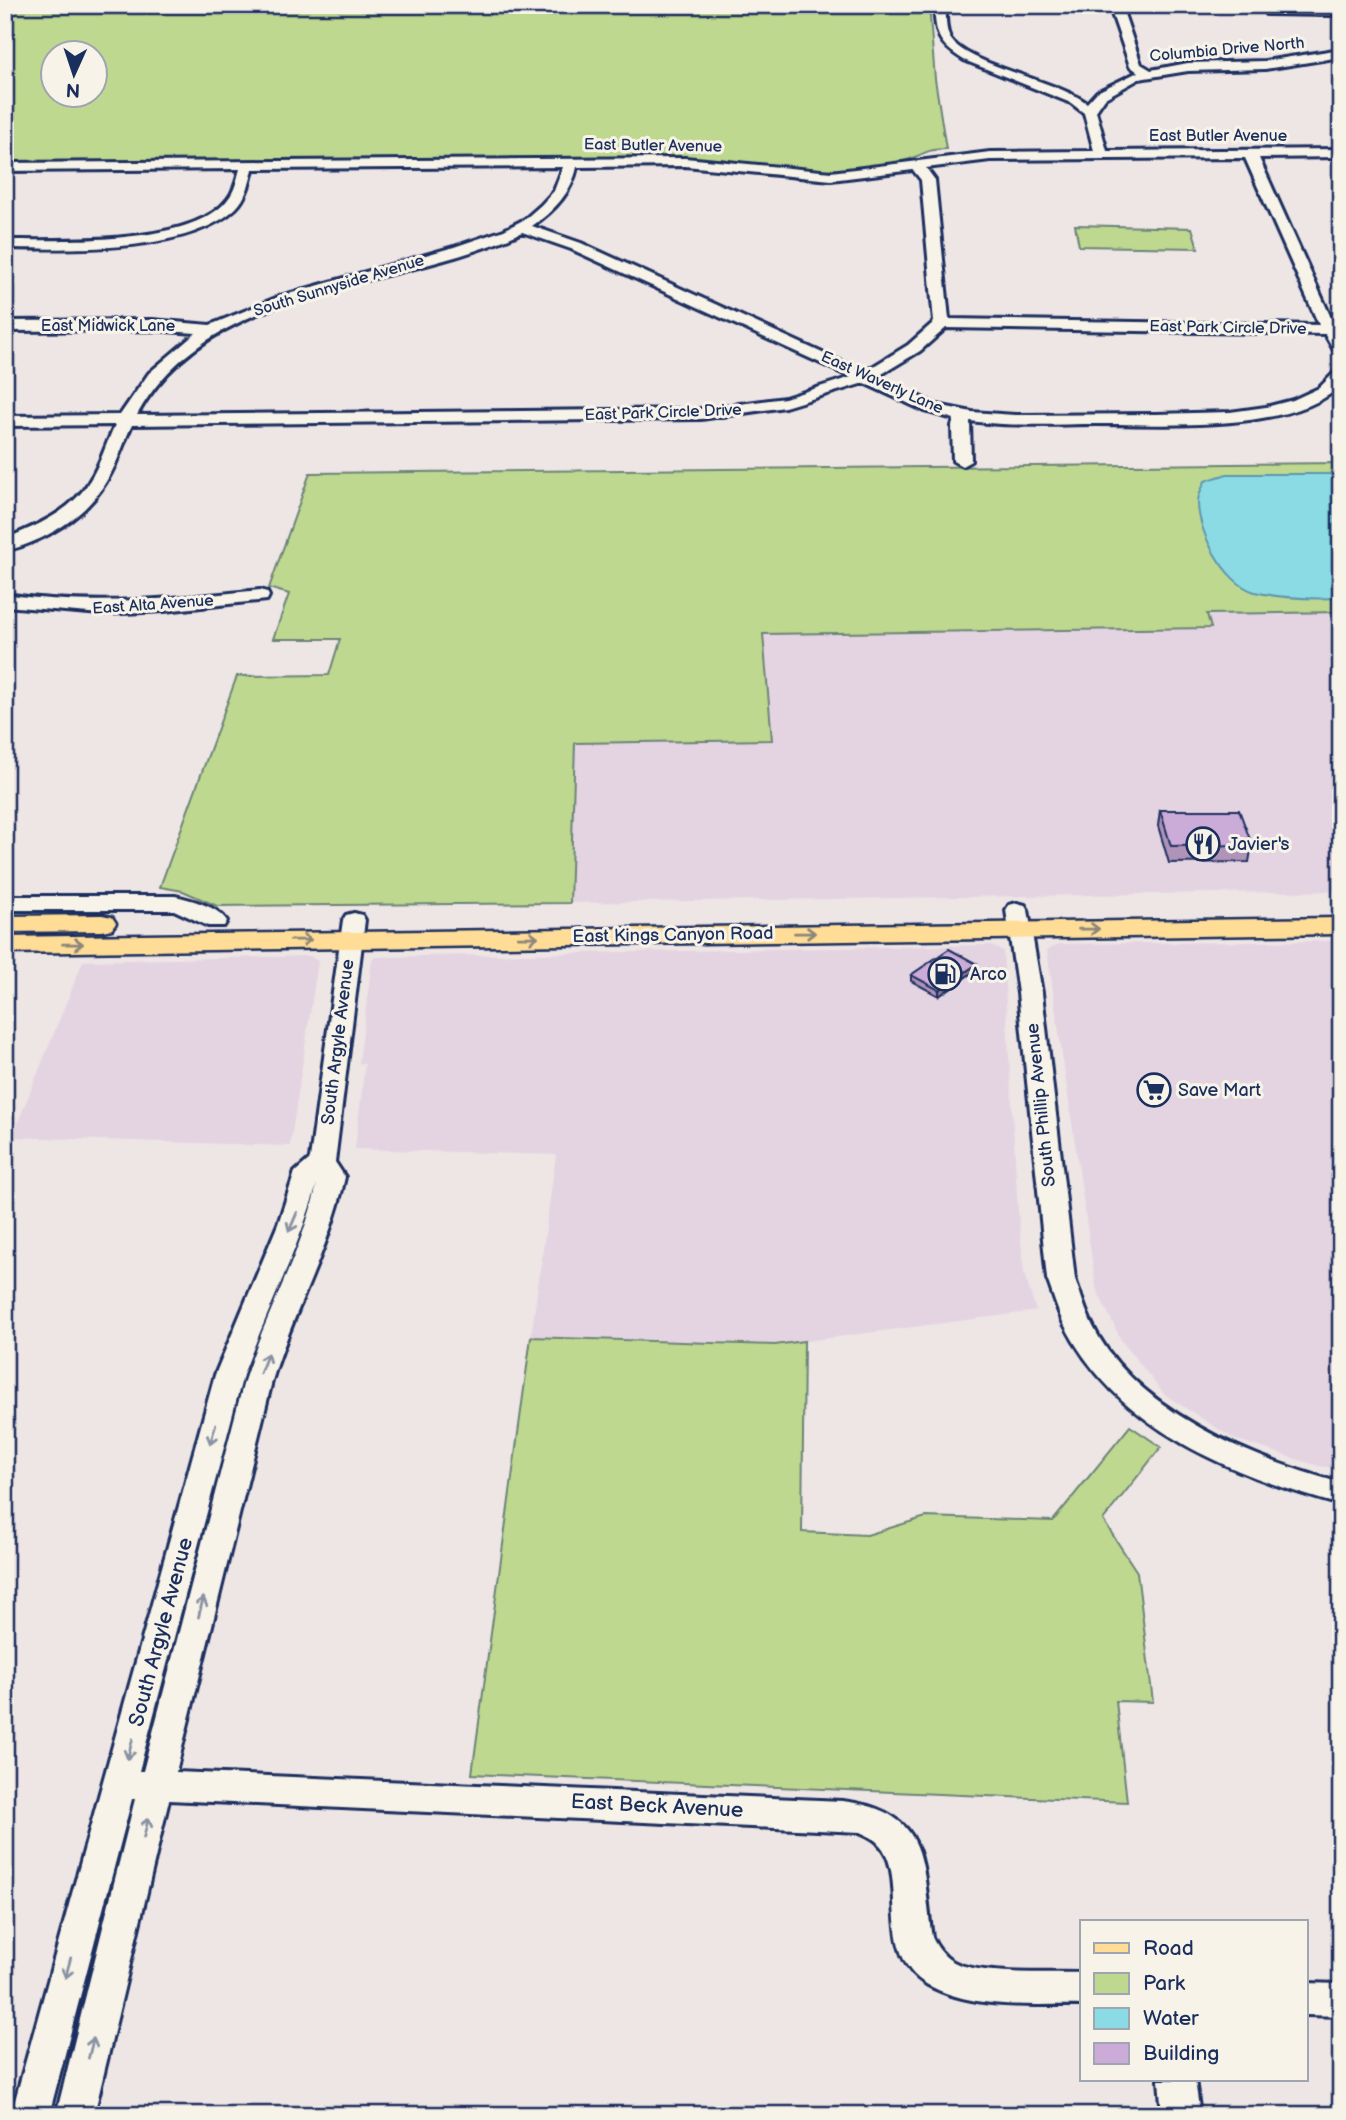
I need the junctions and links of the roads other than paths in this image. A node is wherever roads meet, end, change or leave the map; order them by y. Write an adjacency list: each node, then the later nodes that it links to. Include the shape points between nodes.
1 (940, 5): 7 (street, via 943,35 961,54 1054,88)
2 (1115, 5): 6 (street, via 1136,66)
3 (1270, 12): 4 (street)
4 (1334, 15)
5 (1341, 53): 6 (street, Columbia Drive North, via 1265,65)
6 (1147, 72): 7 (street, Columbia Drive North, via 1101,95)
7 (1090, 111): 10 (street)
8 (1250, 153): 9 (street, East Butler Avenue); 10 (street, East Butler Avenue); 20 (street, via 1324,320)
9 (1341, 153)
10 (1101, 155): 13 (street, East Butler Avenue, via 990,156)
11 (571, 163): 12 (street, East Butler Avenue); 13 (street, East Butler Avenue, via 704,162 831,176); 15 (street, South Sunnyside Avenue, via 557,195)
12 (248, 165): 14 (street, East Butler Avenue); 16 (street, via 228,208 179,231 110,242)
13 (917, 166): 17 (street, via 928,180)
14 (5, 167)
15 (521, 227): 19 (street, South Sunnyside Avenue, via 470,247 294,297); 23 (street, East Waverly Lane, via 576,246)
16 (5, 244)
17 (942, 323): 20 (street, East Park Circle Drive); 23 (street, East Park Circle Drive, via 897,361)
18 (5, 326): 19 (street, East Midwick Lane, via 152,325)
19 (211, 330): 25 (street, South Sunnyside Avenue, via 166,363 141,392)
20 (1336, 330): 21 (street)
21 (1341, 349)
22 (1341, 375): 24 (street, East Waverly Lane, via 1316,396 1254,414 1188,419)
23 (867, 377): 24 (street, East Waverly Lane, via 931,408); 25 (street, East Park Circle Drive, via 776,405 701,414)
24 (963, 416): 27 (street)
25 (126, 420): 26 (street, East Park Circle Drive); 28 (street, South Sunnyside Avenue, via 88,496 50,525)
26 (5, 421)
27 (962, 461)
28 (5, 546)
29 (260, 596): 30 (street, East Alta Avenue, via 102,610)
30 (5, 600)
31 (5, 903): 34 (street, East Kings Canyon Road, via 175,903)
32 (1341, 906): 33 (main road, East Kings Canyon Road)
33 (1019, 920): 36 (main road, East Kings Canyon Road, one-way to 36); 37 (main road, East Kings Canyon Road); 40 (street, South Phillip Avenue, via 1055,1241 1066,1300 1091,1347 1116,1377 1172,1425 1235,1461 1291,1483)
34 (216, 922): 35 (main road, East Kings Canyon Road); 37 (main road, East Kings Canyon Road)
35 (5, 924)
36 (1341, 926)
37 (353, 930): 38 (main road, East Kings Canyon Road, one-way to 37); 39 (street, South Argyle Avenue)
38 (5, 945)
39 (322, 1163): 41 (street, South Argyle Avenue, one-way to 41, via 308,1172 298,1211 229,1375); 42 (street, South Argyle Avenue, one-way to 39, via 259,1377 329,1196 332,1177)
40 (1341, 1494)
41 (120, 1784): 42 (street, East Beck Avenue); 47 (street, South Argyle Avenue, one-way to 47)
42 (157, 1785): 43 (street, East Beck Avenue, via 829,1814 872,1821 894,1837 905,1856 912,1936 920,1957 940,1973 965,1983); 48 (street, South Argyle Avenue, one-way to 42)
43 (1080, 1989)
44 (1308, 1999): 45 (street)
45 (1341, 2000)
46 (1177, 2082): 49 (street)
47 (30, 2115)
48 (75, 2115)
49 (1181, 2115)

